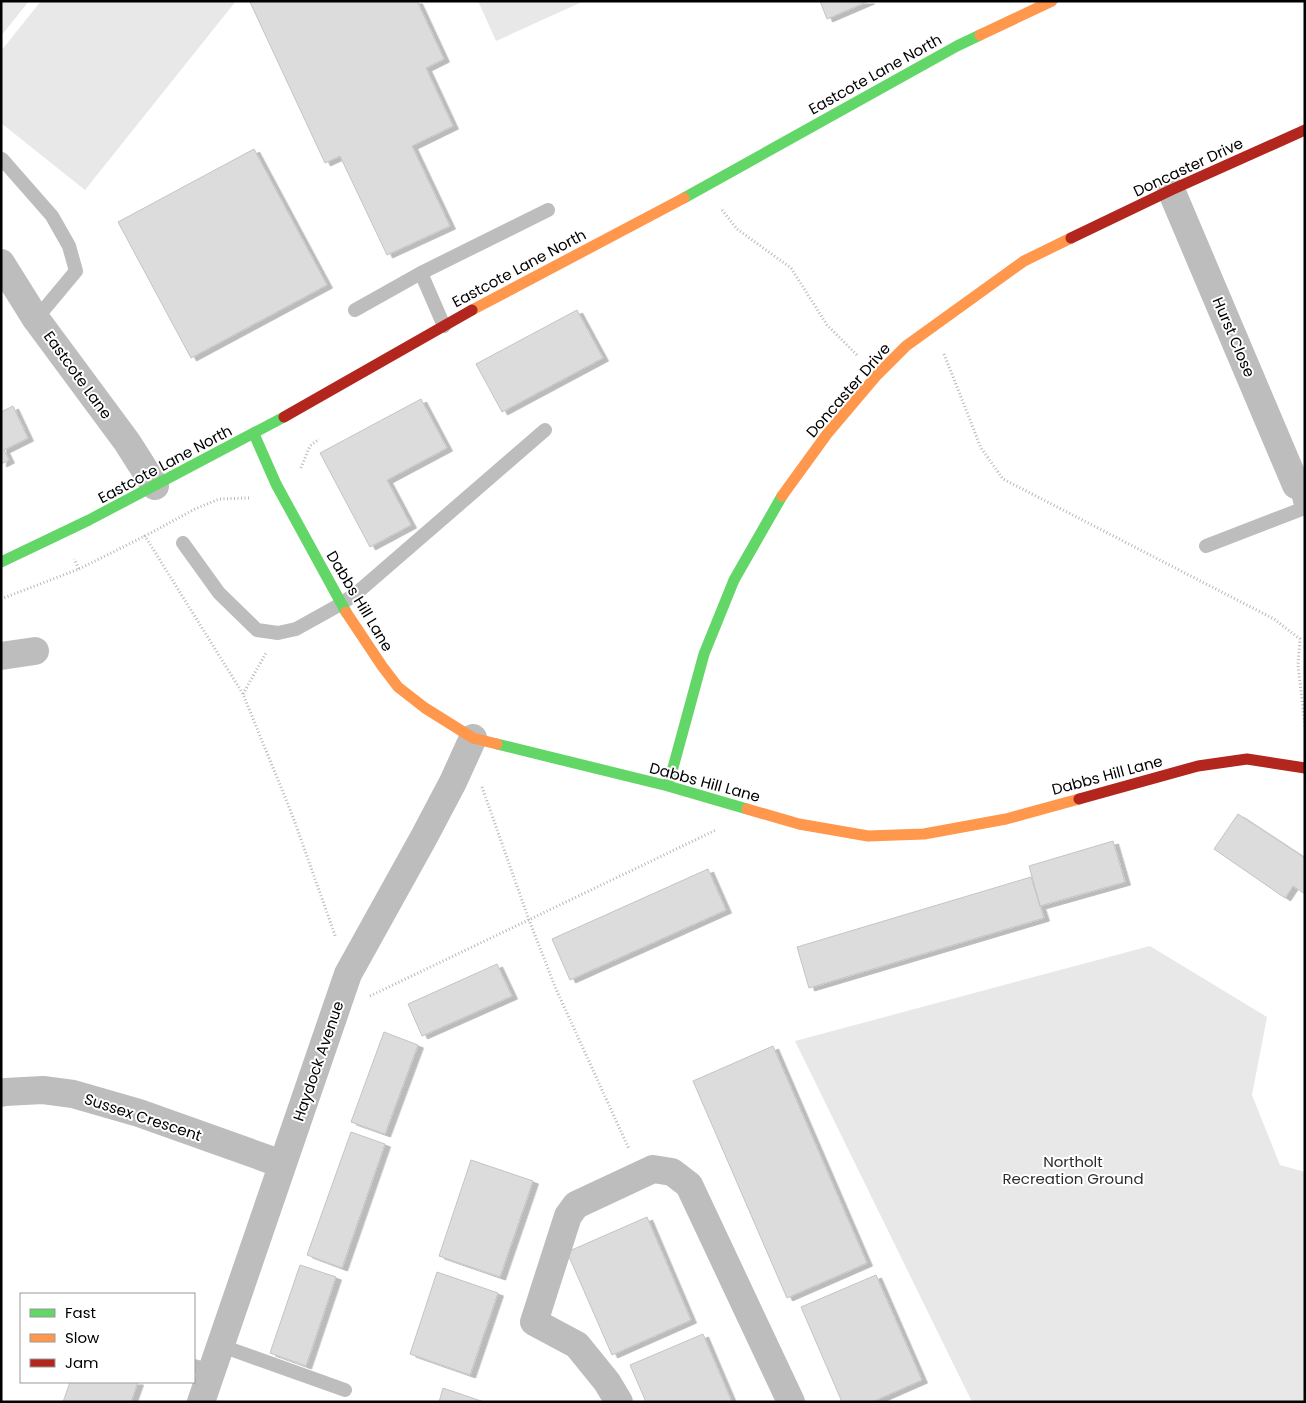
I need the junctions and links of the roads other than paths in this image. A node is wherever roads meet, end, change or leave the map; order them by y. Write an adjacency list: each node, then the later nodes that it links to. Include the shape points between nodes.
1 (1052, 1): 10 (street, Eastcote Lane North, via 957,46 704,187)
2 (1305, 130): 4 (street, Doncaster Drive)
3 (2, 159): 9 (lane, via 52,216 69,246 76,271)
4 (1171, 190): 13 (street, Hurst Close); 23 (street, Doncaster Drive, via 1024,261 906,346 877,374 826,434 781,497 734,580 704,654)
5 (548, 210): 7 (lane)
6 (1, 263): 9 (street, Eastcote Lane)
7 (422, 273): 8 (lane); 10 (lane)
8 (354, 310)
9 (36, 319): 14 (street, Eastcote Lane, via 127,442)
10 (444, 326): 12 (street, Eastcote Lane North)
11 (545, 430): 18 (lane)
12 (254, 434): 14 (street, Eastcote Lane North); 18 (street, Dabbs Hill Lane, via 276,484)
13 (1296, 485): 16 (lane, via 1302,509)
14 (155, 486): 17 (street, Eastcote Lane North)
15 (183, 543): 18 (lane, via 219,593 257,630 278,633 296,629)
16 (1206, 546)
17 (1, 562)
18 (341, 604): 21 (street, Dabbs Hill Lane, via 398,687)
19 (36, 651): 20 (street)
20 (1, 656)
21 (473, 738): 23 (street, Dabbs Hill Lane); 25 (street, Haydock Avenue, via 428,830 346,980)
22 (1305, 768): 23 (street, Dabbs Hill Lane, via 1247,758 1198,766 1006,819 924,834 868,836 799,824)
23 (668, 786)
24 (2, 1088): 25 (street, Sussex Crescent, via 73,1094 139,1113)
25 (282, 1164): 26 (street, Haydock Avenue)
26 (219, 1345): 27 (street, Haydock Avenue); 28 (lane)
27 (202, 1369): 29 (street, Haydock Avenue)
28 (346, 1390)
29 (201, 1402)
30 (618, 1402): 31 (street, via 607,1382 577,1345 534,1322 568,1216 576,1205 653,1169 672,1172 689,1185)
31 (791, 1402)

